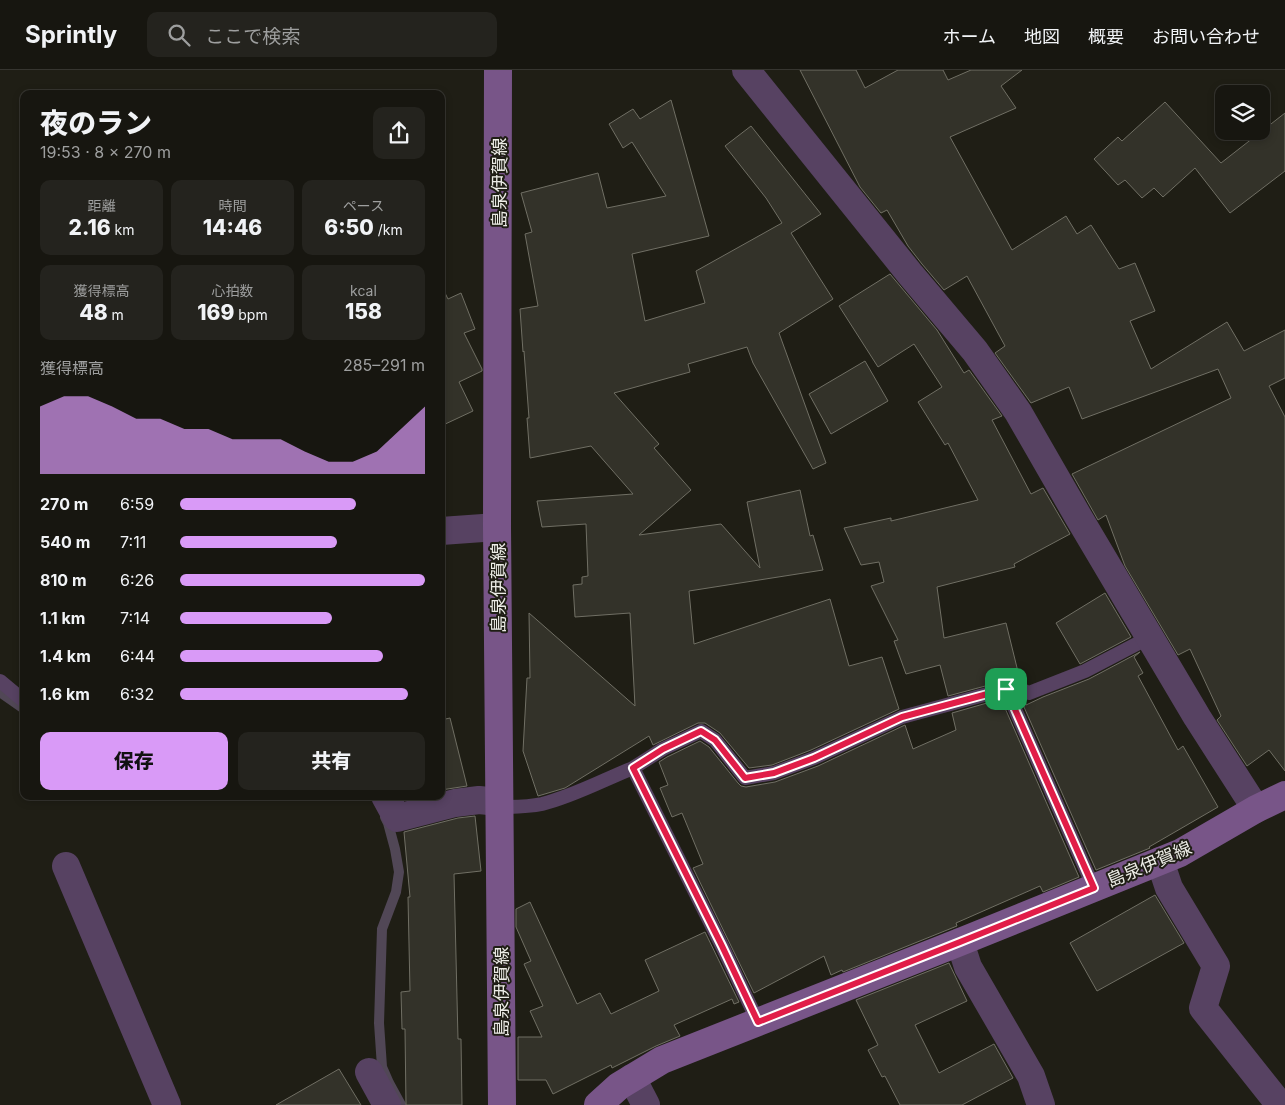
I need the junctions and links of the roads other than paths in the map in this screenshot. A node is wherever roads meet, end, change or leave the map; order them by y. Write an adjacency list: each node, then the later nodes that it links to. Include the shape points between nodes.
1 (498, 70): 3 (main road, 島泉伊賀線)
2 (746, 70): 5 (street, via 975,351 1018,412)
3 (497, 527): 4 (street); 12 (main road, 島泉伊賀線)
4 (445, 531)
5 (1150, 636): 7 (lane, via 1085,671 1029,693 1018,688); 13 (street)
6 (0, 681): 8 (lane)
7 (1006, 689): 9 (lane, via 902,717 774,773 745,778 715,740 701,731); 16 (lane)
8 (20, 698)
9 (633, 768): 12 (lane, via 542,804 522,807); 18 (lane)
10 (1285, 795): 13 (main road, 島泉伊賀線)
11 (387, 800): 12 (street, via 397,818 455,803 479,800)
12 (500, 805): 23 (main road, 島泉伊賀線)
13 (1256, 809): 14 (main road, 島泉伊賀線)
14 (1160, 861): 16 (main road, 島泉伊賀線); 27 (street, via 1169,888 1216,966 1203,1008)
15 (66, 866): 21 (street)
16 (1094, 888): 17 (main road, 島泉伊賀線)
17 (960, 942): 18 (main road, 島泉伊賀線); 26 (street, via 968,967 1031,1076)
18 (758, 1022): 20 (main road, 島泉伊賀線, via 662,1060)
19 (369, 1072): 22 (street)
20 (632, 1078): 24 (main road, 島泉伊賀線); 25 (street)
21 (167, 1105)
22 (387, 1105)
23 (502, 1105)
24 (598, 1105)
25 (646, 1105)
26 (1041, 1105)
27 (1280, 1105)

